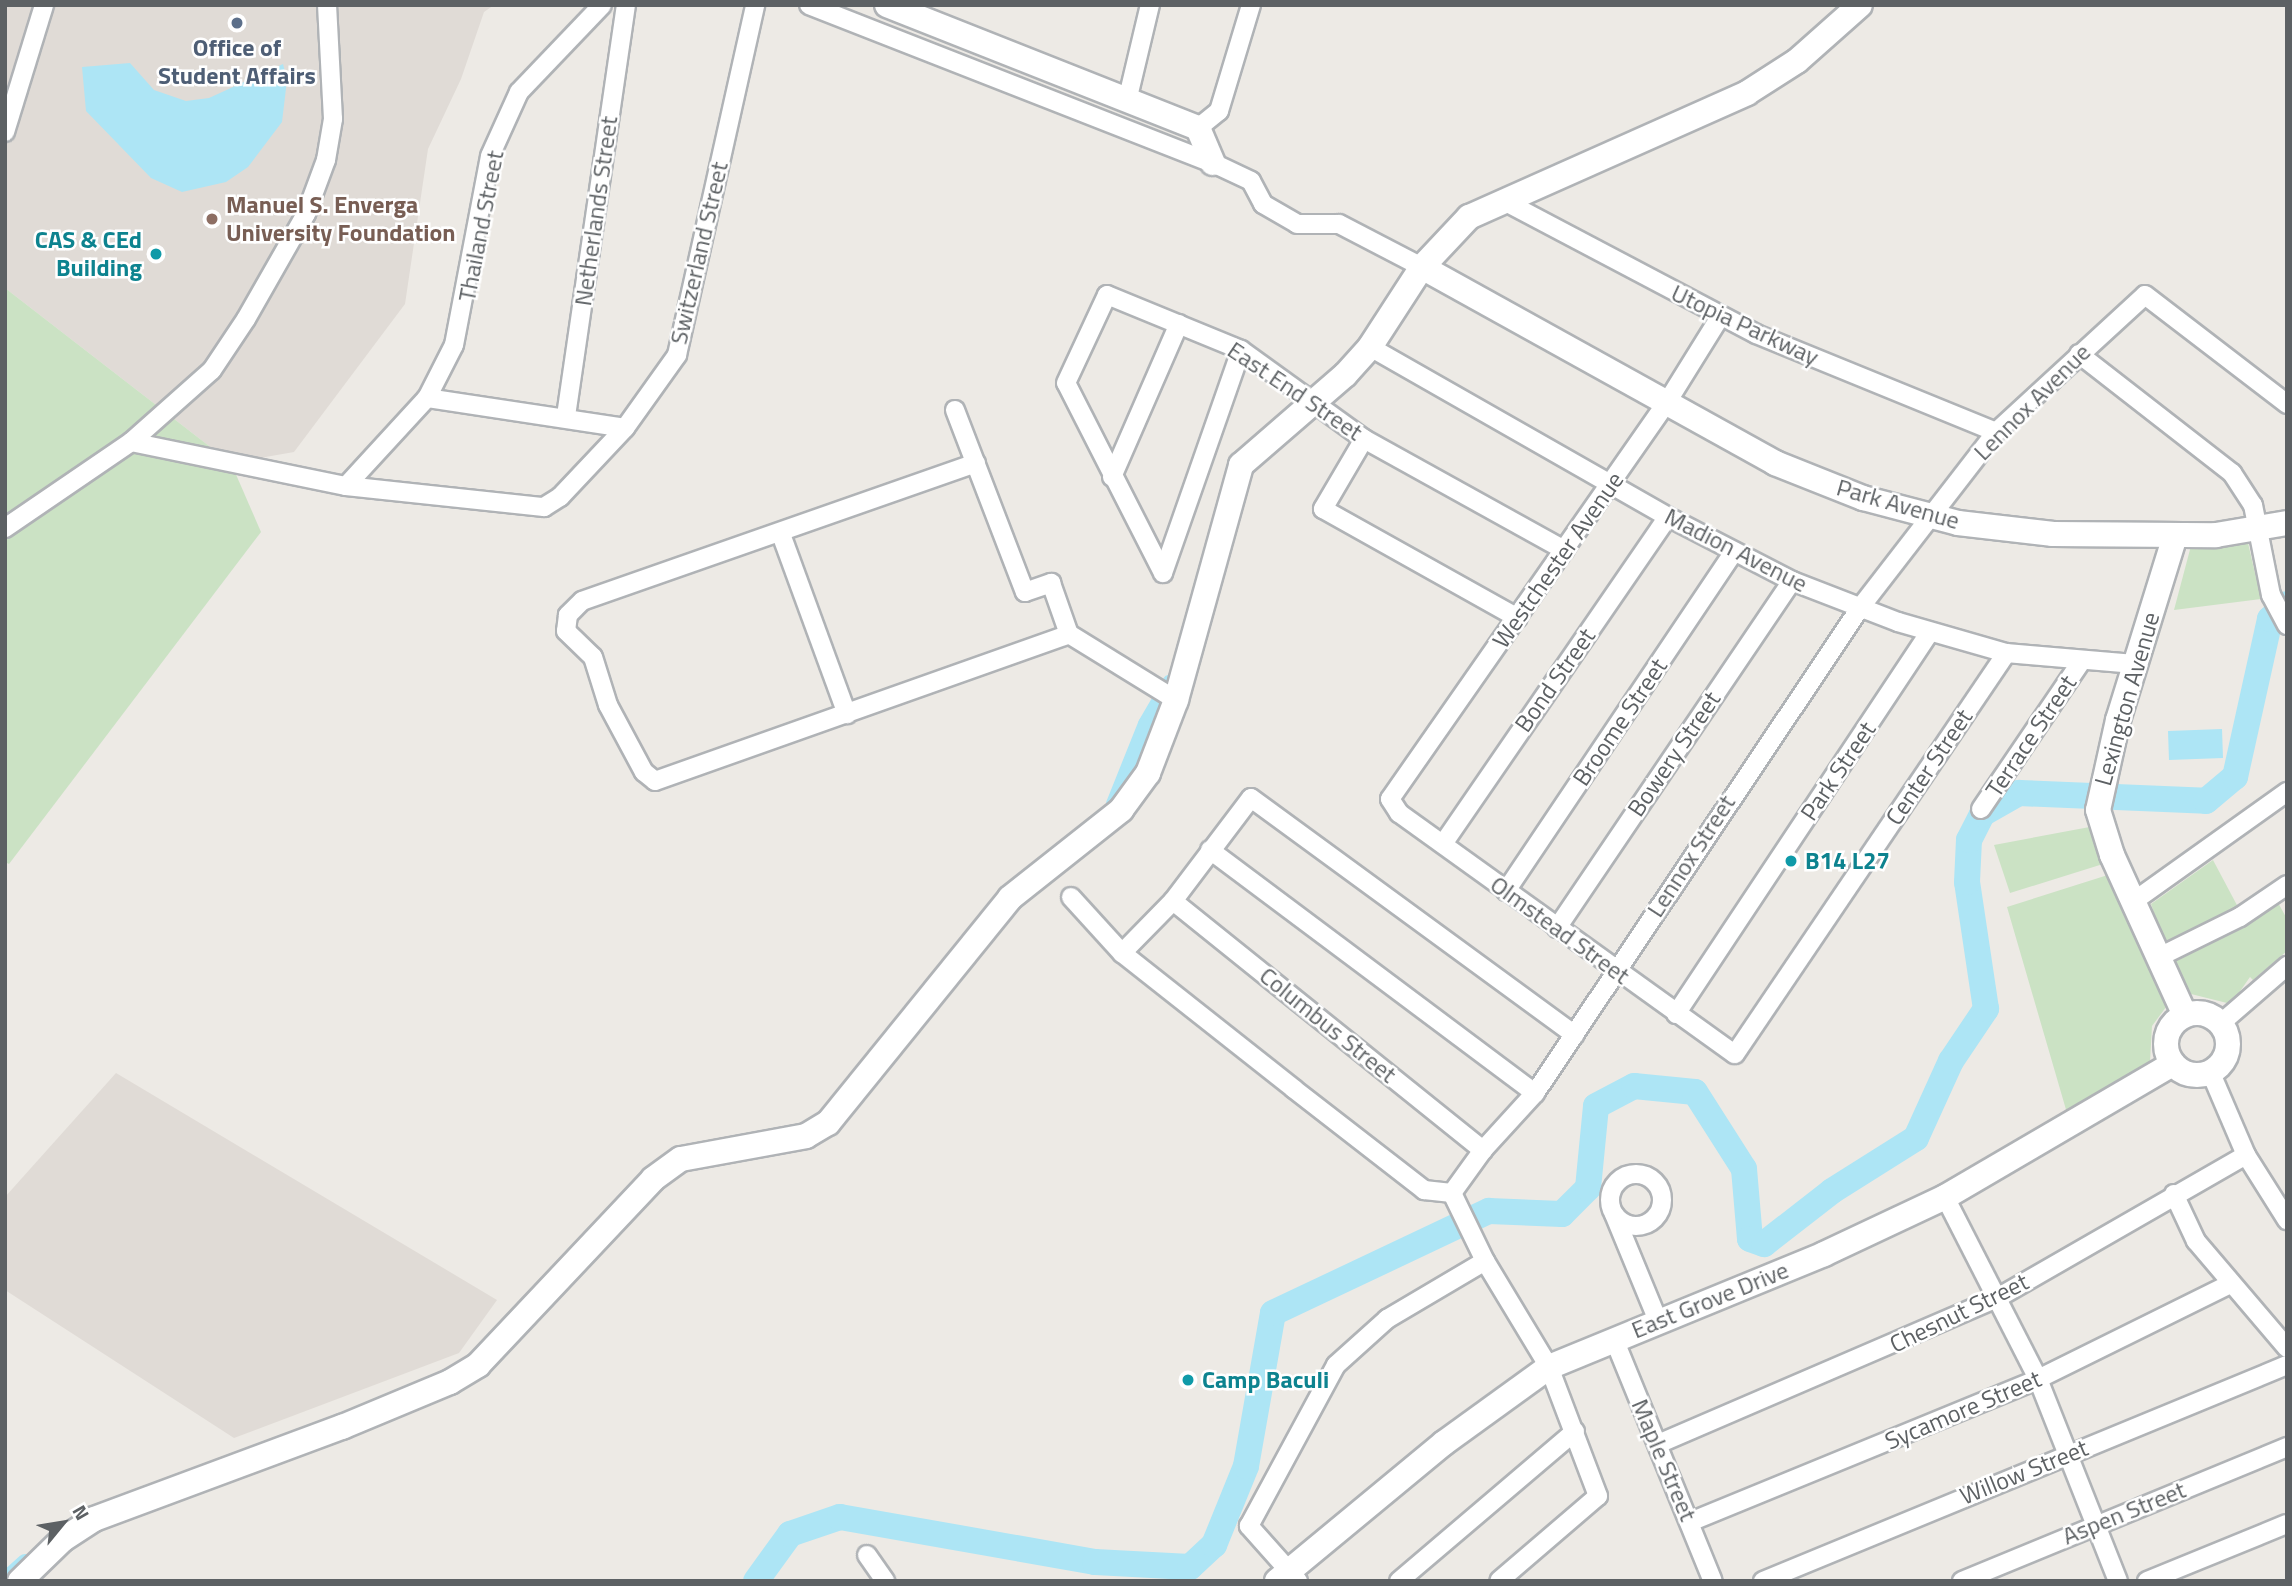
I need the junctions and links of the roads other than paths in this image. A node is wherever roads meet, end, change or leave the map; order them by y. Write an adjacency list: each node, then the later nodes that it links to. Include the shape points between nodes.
1 (44, 5): 13 (street)
2 (327, 5): 31 (street, via 332,119 326,160 306,214 212,370)
3 (601, 5): 22 (street, Thailand Street, via 519,92 490,156 462,321)
4 (626, 5): 27 (street, Netherlands Street)
5 (755, 5): 28 (street, Switzerland Street, via 677,355)
6 (808, 5): 14 (street)
7 (887, 5): 11 (street)
8 (1251, 5): 12 (street, via 1219,111)
9 (1860, 5): 15 (street, via 1797,61 1747,93)
10 (1144, 7): 11 (street)
11 (1128, 97): 12 (street)
12 (1198, 128): 14 (street)
13 (5, 132)
14 (1213, 163): 16 (street, via 1251,181 1263,204 1297,224 1339,225)
15 (1503, 200): 16 (street, via 1469,217); 17 (street, Utopia Parkway)
16 (1422, 267): 19 (street); 23 (street, Park Avenue)
17 (1720, 317): 23 (street, Westchester Avenue); 29 (street, Utopia Parkway)
18 (1179, 324): 20 (street, East End Street); 33 (street); 33 (street, East End Street, via 1107,295 1066,383)
19 (1370, 347): 25 (street); 34 (street, Madion Avenue)
20 (1241, 350): 25 (street, East End Street); 33 (street, East End Street, via 1163,573)
21 (2079, 354): 24 (street, Lennox Avenue, via 2145,295); 29 (street, Lennox Avenue); 40 (street, via 2232,473 2253,505)
22 (428, 398): 27 (street); 35 (street, Thailand Street)
23 (1667, 402): 34 (street, Westchester Avenue); 36 (street, Park Avenue, via 1775,463 1863,498)
24 (2287, 404)
25 (1313, 405): 30 (street, East End Street); 54 (street, via 1270,435 1241,465)
26 (955, 411): 32 (street)
27 (566, 416): 28 (street)
28 (625, 428): 35 (street, Switzerland Street, via 560,497 544,507)
29 (1996, 432): 36 (street, Lennox Avenue)
30 (1364, 439): 43 (street, East End Street); 48 (street, via 1322,509)
31 (131, 442): 35 (street); 39 (street)
32 (976, 463): 41 (street); 50 (street, via 1025,592 1051,583)
33 (1112, 477)
34 (1610, 483): 37 (street, Madion Avenue); 43 (street, Westchester Avenue)
35 (346, 486)
36 (1927, 516): 42 (street, Park Avenue, via 2053,534); 46 (street, Lennox Street)
37 (1668, 517): 44 (street, Madion Avenue); 59 (street, Bond Street)
38 (2287, 523): 40 (street, Park Avenue)
39 (5, 528)
40 (2255, 529): 42 (street, Park Avenue); 47 (street)
41 (781, 534): 55 (street); 55 (street, via 582,601 568,615 566,631 593,657 608,705 644,772 655,781)
42 (2175, 536): 53 (street, Lexington Avenue)
43 (1564, 550): 48 (street, Westchester Avenue)
44 (1734, 552): 45 (street, Madion Avenue); 62 (street, Broome Street)
45 (1792, 581): 46 (street, Madion Avenue); 66 (street, Bowery Street)
46 (1860, 608): 49 (street, Madion Avenue); 70 (street, Lennox Street)
47 (2282, 617)
48 (1518, 618): 57 (street, Westchester Avenue)
49 (1930, 632): 51 (street, Madion Avenue); 71 (street, Park Street)
50 (1069, 634): 54 (street); 55 (street)
51 (2006, 653): 52 (street, Madion Avenue); 75 (street, Center Street)
52 (2081, 662): 53 (street, Madion Avenue); 58 (street, Terrace Street)
53 (2135, 664): 65 (street, Lexington Avenue, via 2099,800 2112,855)
54 (1176, 700): 104 (street, via 1147,773 1121,810 1010,898 828,1123 806,1136 681,1159 653,1179 478,1365 450,1382 342,1427 94,1518 62,1540)
55 (847, 714)
56 (2287, 792): 65 (street)
57 (1390, 799): 59 (street, Olmstead Street, via 1399,813)
58 (1982, 809)
59 (1443, 844): 62 (street, Olmstead Street)
60 (1210, 850): 64 (street); 74 (street, via 1251,798); 78 (street)
61 (2287, 884): 68 (street, via 2240,917)
62 (1506, 891): 66 (street, Olmstead Street)
63 (1071, 897): 67 (street)
64 (1173, 901): 67 (street); 79 (street, Columbus Street)
65 (2134, 901): 68 (street, Lexington Avenue)
66 (1558, 928): 70 (street, Olmstead Street)
67 (1122, 953): 81 (street, via 1424,1189)
68 (2159, 957): 72 (street, Lexington Avenue)
69 (2287, 966): 73 (street)
70 (1617, 972): 71 (street, Olmstead Street); 74 (street, Lennox Street)
71 (1676, 1014): 75 (street, Olmstead Street)
72 (2185, 1015): 73 (street, via 2206,1014); 76 (street, via 2172,1025 2166,1040)
73 (2220, 1024): 77 (street, via 2227,1050)
74 (1575, 1035): 78 (street, Lennox Street)
75 (1735, 1055)
76 (2173, 1064): 77 (street, via 2190,1074); 83 (street, East Grove Drive)
77 (2210, 1072): 80 (street)
78 (1535, 1093): 79 (street, Lennox Street)
79 (1483, 1150): 81 (street, Lennox Street)
80 (2246, 1155): 82 (street, Chesnut Street); 85 (street)
81 (1452, 1193): 86 (street)
82 (2174, 1194): 87 (street, via 2196,1241); 88 (street, Chesnut Street)
83 (1945, 1197): 88 (street); 89 (street, East Grove Drive, via 1824,1254)
84 (1613, 1212): 89 (street)
85 (2287, 1220)
86 (1485, 1261): 93 (street); 103 (street, via 1387,1319 1336,1366 1249,1526)
87 (2230, 1284): 91 (street); 94 (street, Sycamore Street)
88 (1999, 1297): 94 (street); 96 (street, Chesnut Street)
89 (1658, 1321): 90 (street, East Grove Drive)
90 (1614, 1339): 93 (street, East Grove Drive); 96 (street, Maple Street)
91 (2287, 1348)
92 (2287, 1366): 98 (street, Willow Street)
93 (1549, 1367): 95 (street); 103 (street, East Grove Drive, via 1444,1443)
94 (2038, 1379): 98 (street); 99 (street, Sycamore Street)
95 (1574, 1431): 106 (street); 107 (street, via 1598,1496)
96 (1658, 1444): 99 (street, Maple Street)
97 (2287, 1447): 100 (street, Aspen Street)
98 (2069, 1454): 100 (street); 109 (street, Willow Street)
99 (1690, 1522): 108 (street, Maple Street)
100 (2097, 1524): 110 (street, Aspen Street); 111 (street)
101 (2287, 1524): 112 (street)
102 (867, 1555): 105 (street)
103 (1288, 1577)
104 (20, 1581)
105 (885, 1581)
106 (1399, 1581)
107 (1499, 1581)
108 (1713, 1581)
109 (1763, 1581)
110 (1962, 1581)
111 (2118, 1581)
112 (2147, 1581)

